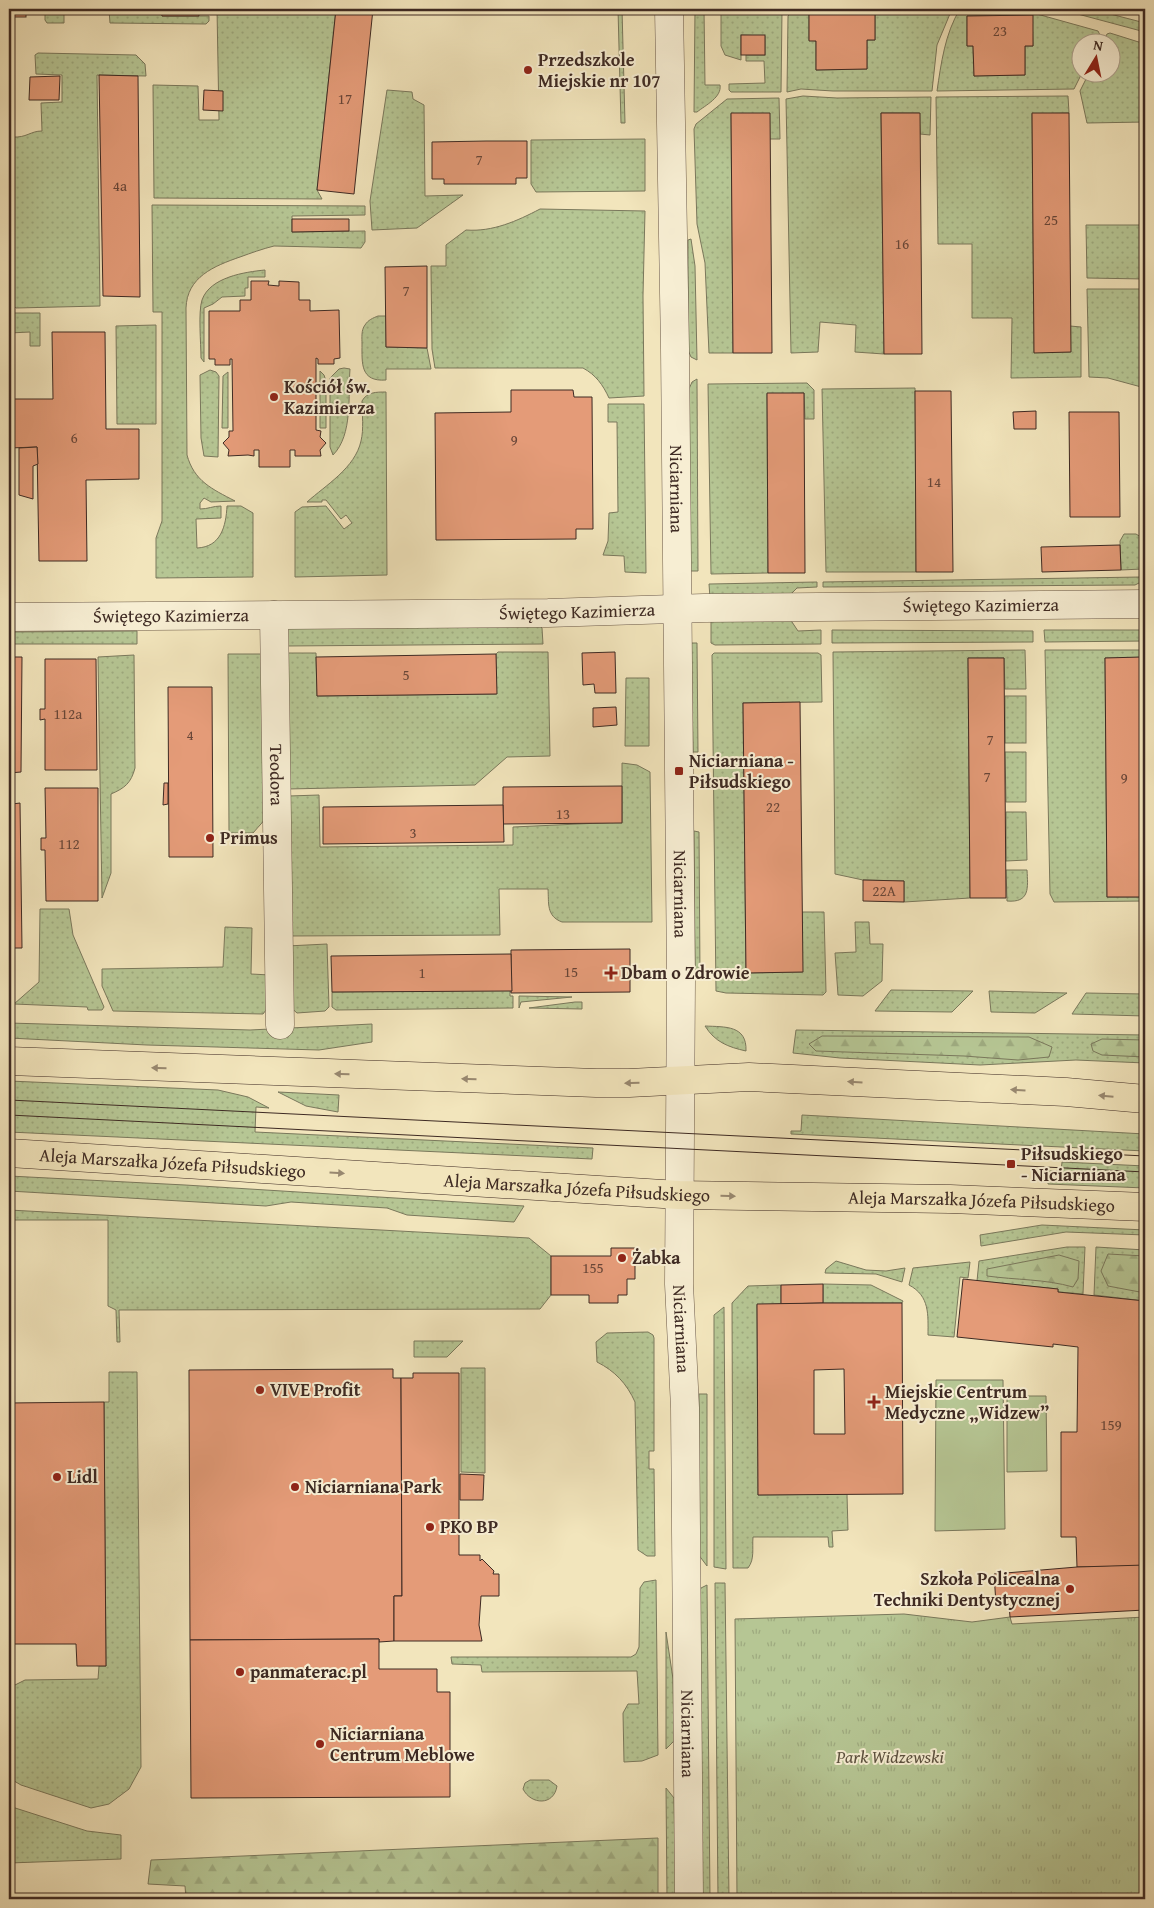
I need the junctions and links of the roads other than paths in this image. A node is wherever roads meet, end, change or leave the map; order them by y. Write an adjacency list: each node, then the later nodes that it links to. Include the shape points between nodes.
1 (669, 9): 3 (street, Niciarniana)
2 (1145, 604): 3 (street, Świętego Kazimierza)
3 (678, 609): 4 (street, Świętego Kazimierza); 8 (street, Niciarniana)
4 (274, 615): 5 (street, Świętego Kazimierza); 6 (street, Teodora)
5 (9, 617)
6 (280, 1025)
7 (9, 1061): 8 (main road, one-way to 7, via 596,1083)
8 (680, 1080): 9 (main road, one-way to 8, via 1066,1092 749,1077); 11 (street, Niciarniana)
9 (1145, 1099)
10 (9, 1153): 11 (main road, Aleja Marszałka Józefa Piłsudskiego, one-way to 11)
11 (679, 1194): 12 (main road, Aleja Marszałka Józefa Piłsudskiego, one-way to 12, via 950,1199); 13 (street, Niciarniana, via 679,1284 685,1408)
12 (1145, 1207)
13 (689, 1899)

